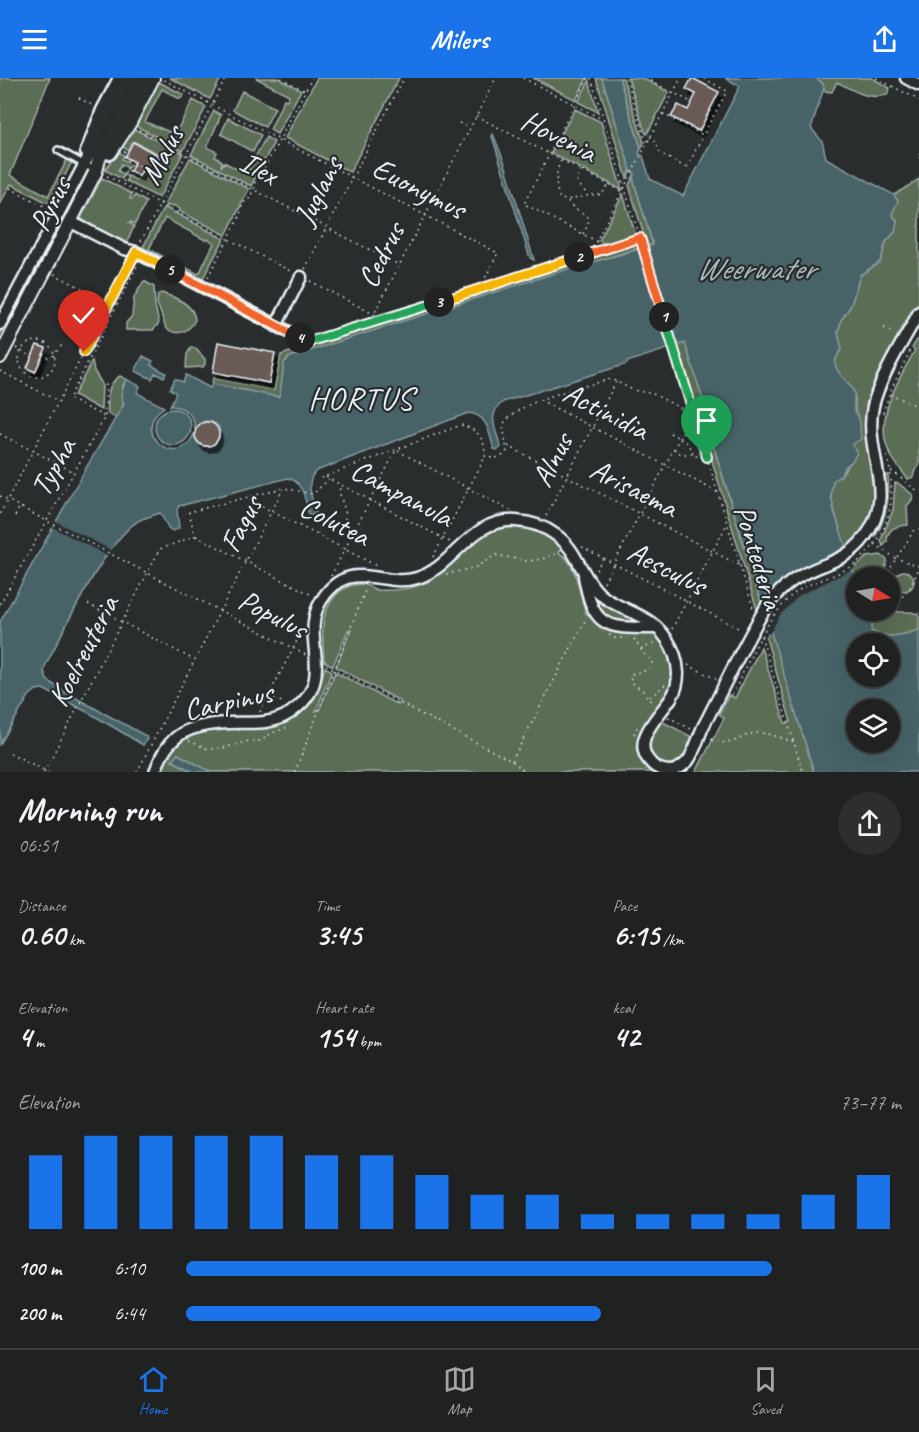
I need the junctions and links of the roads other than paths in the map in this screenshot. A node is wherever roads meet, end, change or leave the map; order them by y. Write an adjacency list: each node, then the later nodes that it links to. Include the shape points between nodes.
1 (119, 78): 8 (street, Pyrus, via 98,119)
2 (130, 78): 8 (street, Pyrus)
3 (141, 78): 9 (street, Pyrus)
4 (153, 78): 9 (street, Pyrus, via 129,124)
5 (906, 78): 6 (street)
6 (919, 85)
7 (58, 150): 8 (lane)
8 (84, 164): 9 (lane); 13 (street, Pyrus)
9 (96, 171): 10 (street, Pyrus)
10 (70, 222): 14 (street); 16 (street, Pyrus)
11 (301, 277): 14 (street)
12 (919, 312): 18 (street, via 873,407 872,444 880,503 861,550 805,573 772,599 757,636 726,684 689,759 672,771 653,765 645,754 644,740 649,727 671,698 678,680 676,659)
13 (0, 324)
14 (276, 326): 15 (street)
15 (308, 342)
16 (0, 357)
17 (584, 573): 18 (street, via 599,593); 18 (street, via 591,608 602,621 621,628); 19 (street, Carpinus, via 563,541 541,526 510,521 489,525 436,568 414,579 361,575 345,580 328,591 315,614 321,665 303,702 279,719 208,726 177,735 160,755)
18 (657, 628)
19 (155, 772)

